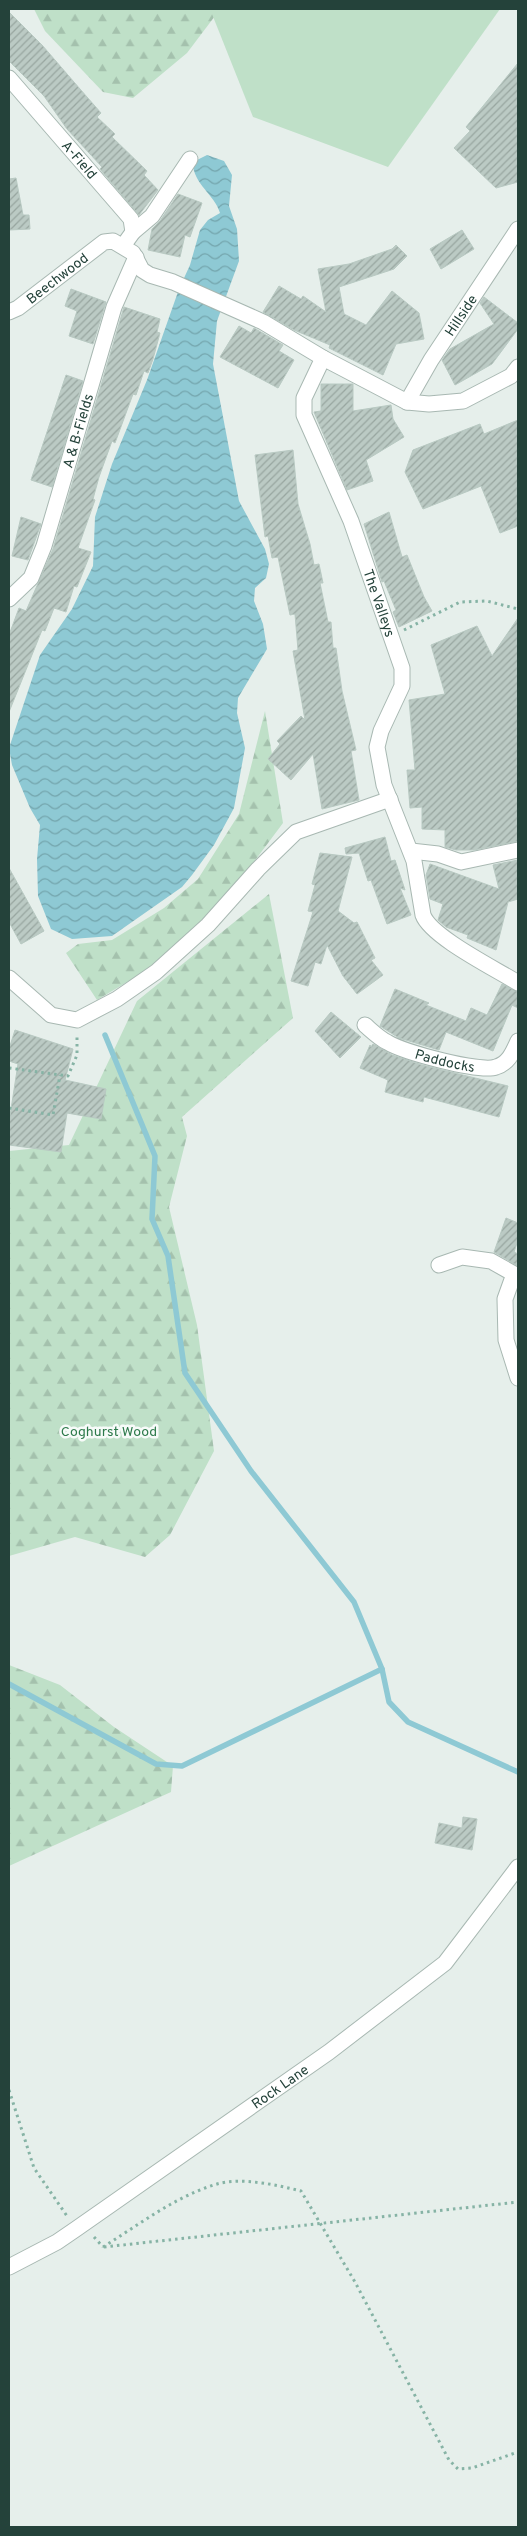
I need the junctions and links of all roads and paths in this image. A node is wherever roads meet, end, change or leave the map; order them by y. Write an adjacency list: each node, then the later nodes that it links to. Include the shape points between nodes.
1 (9, 78): 4 (street, A-Field, via 131,220)
2 (190, 159): 4 (street, via 152,216)
3 (518, 229): 10 (street, Hillside)
4 (133, 232): 5 (street)
5 (123, 246): 6 (street); 7 (street, Beechwood, via 113,240 104,242)
6 (136, 257): 8 (street, via 142,270 150,275 263,322); 11 (street, A & B-Fields, via 114,307 44,546 31,578)
7 (9, 312)
8 (323, 358): 10 (street); 13 (street, The Valleys, via 304,398 304,415 351,521)
9 (518, 367): 10 (street, via 511,376 463,401)
10 (407, 402)
11 (9, 599)
12 (518, 609): 13 (path, via 487,601 460,602)
13 (392, 637): 14 (street, The Valleys, via 402,668 402,686 377,747 379,768)
14 (390, 799): 16 (street, The Valleys); 19 (street, via 296,832 208,925 156,972)
15 (518, 850): 16 (street, via 461,862 438,854)
16 (410, 851): 18 (street, The Valleys, via 426,923 437,934)
17 (9, 978): 19 (street, via 52,1015)
18 (518, 983)
19 (77, 1020): 23 (path, via 77,1054 71,1073)
20 (365, 1025): 21 (street, Paddocks, via 387,1043 402,1049 480,1068 496,1067 509,1058)
21 (518, 1041)
22 (9, 1068): 23 (path)
23 (60, 1075): 24 (path, via 53,1115)
24 (9, 1108)
25 (438, 1266): 26 (street, via 462,1257 491,1261 514,1274 505,1299 506,1340)
26 (518, 1378)
27 (518, 1867): 31 (street, Rock Lane, via 445,1963 329,2052)
28 (9, 2090): 31 (path, via 34,2168)
29 (518, 2202): 30 (path)
30 (321, 2223): 30 (path, via 103,2248 176,2201 219,2183 266,2182 301,2191); 33 (path, via 450,2460 458,2469 472,2468)
31 (76, 2229): 32 (street, Rock Lane)
32 (9, 2267)
33 (518, 2452)

